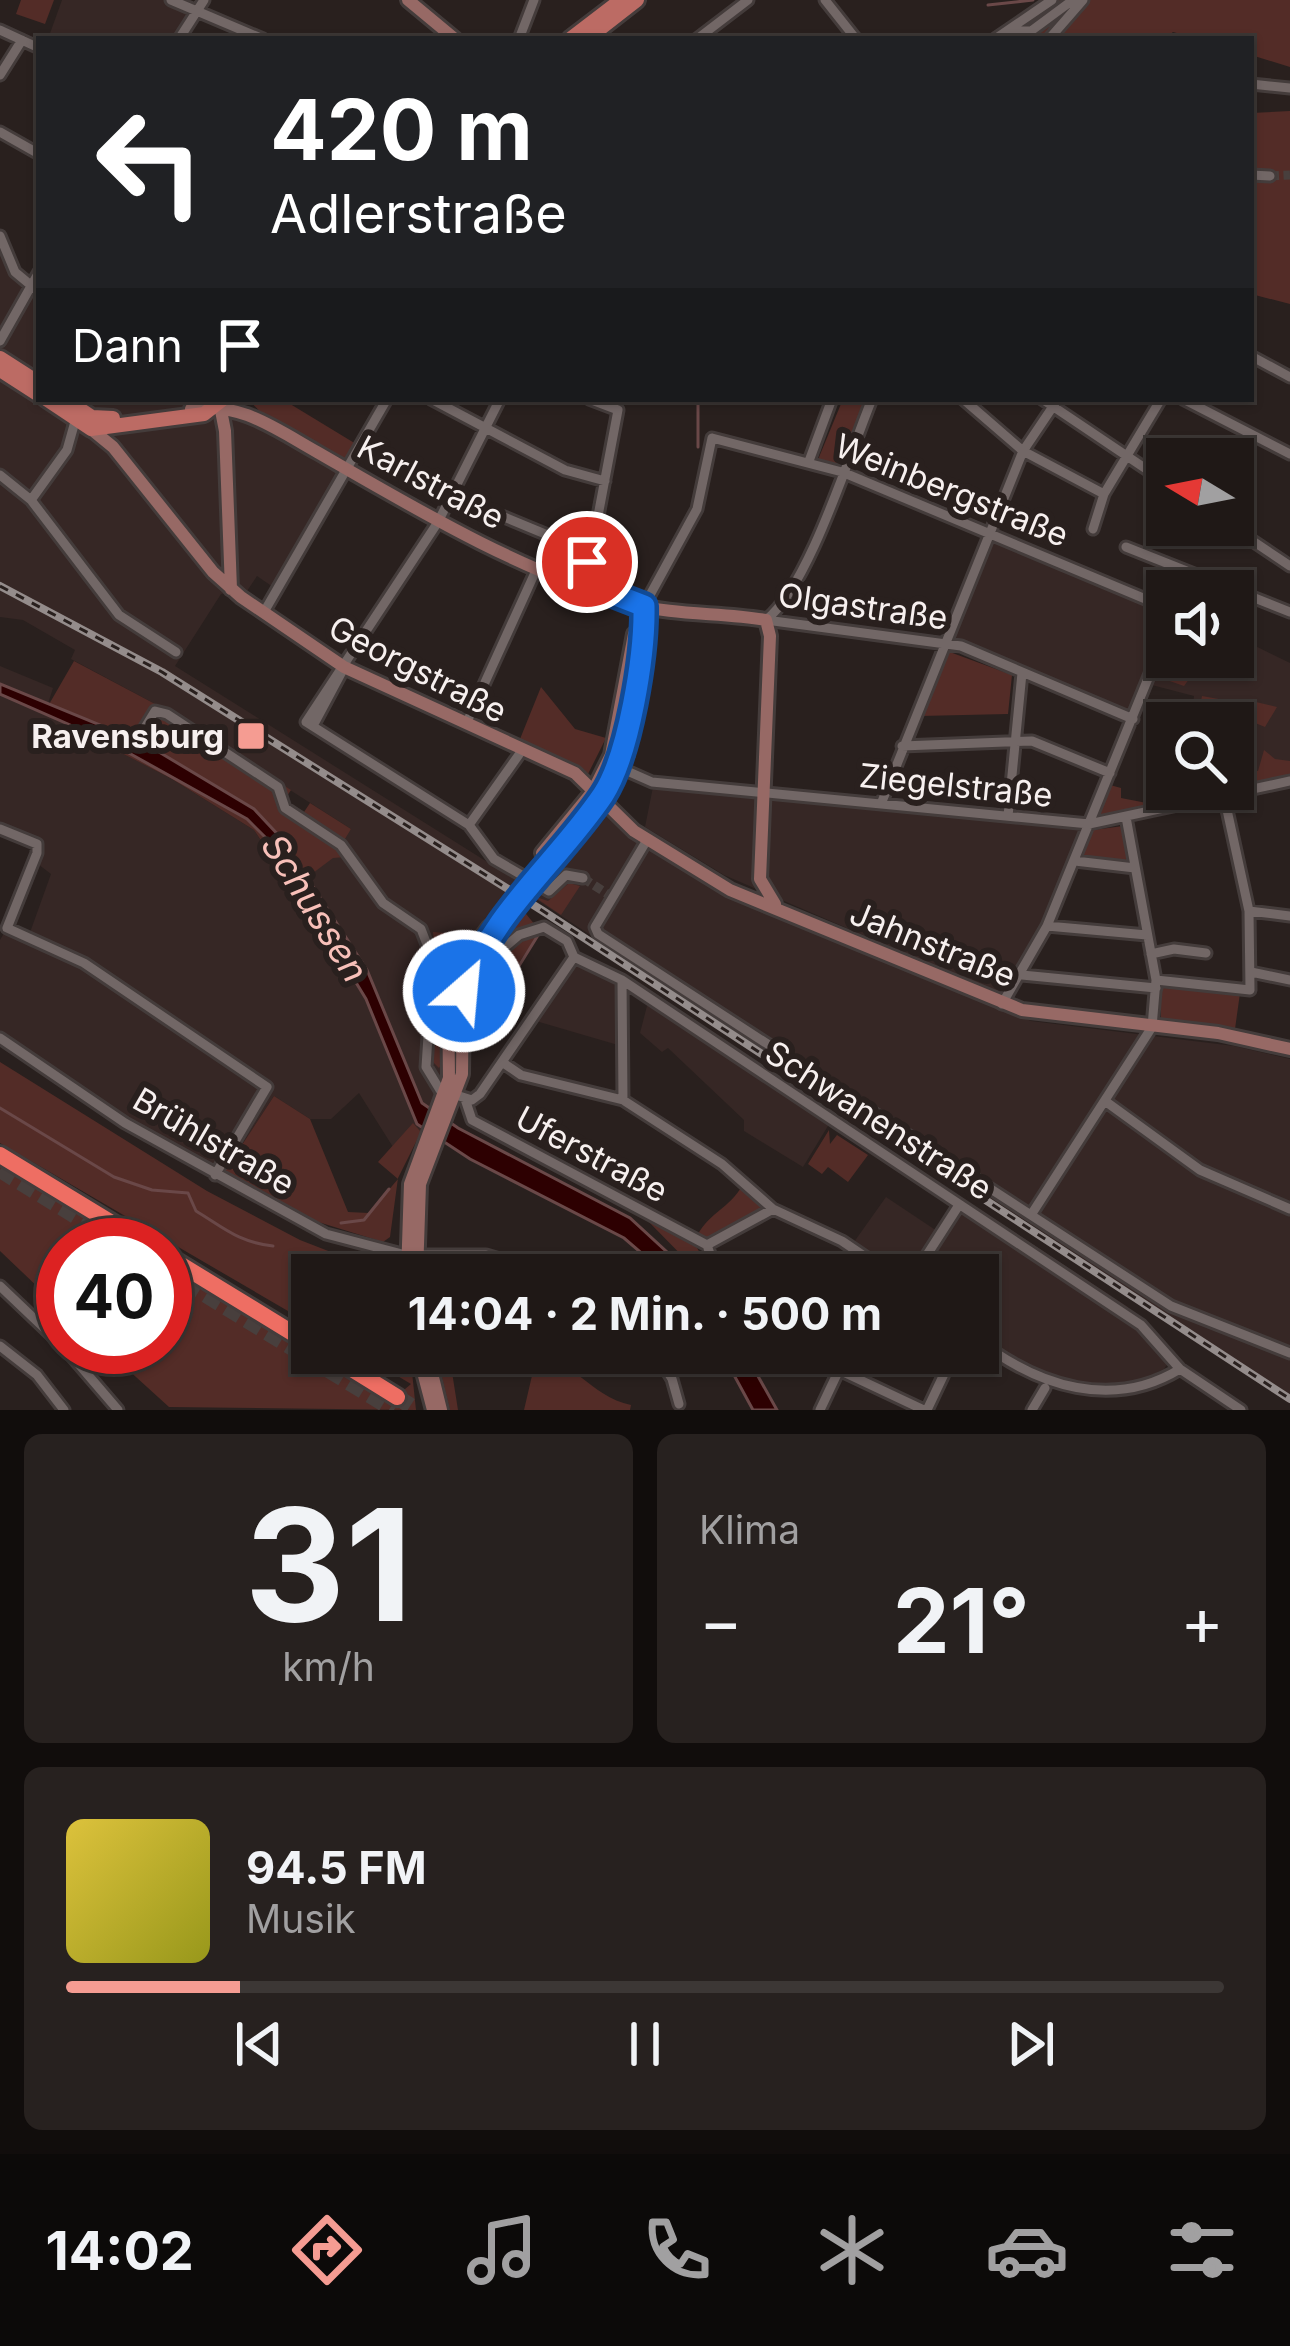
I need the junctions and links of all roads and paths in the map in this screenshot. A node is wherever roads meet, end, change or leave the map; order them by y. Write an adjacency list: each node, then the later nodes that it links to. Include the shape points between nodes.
1 (171, 0): 12 (street)
2 (204, 0): 12 (street)
3 (407, 0): 18 (main road)
4 (534, 0): 19 (street)
5 (621, 0): 20 (main road)
6 (637, 0): 21 (main road)
7 (825, 0): 24 (street)
8 (1052, 0): 15 (street)
9 (1073, 0): 15 (street, via 1031,31)
10 (1083, 0): 26 (street)
11 (744, 1): 13 (street)
12 (196, 10): 16 (street); 17 (street)
13 (715, 26): 22 (street); 23 (street)
14 (0, 29): 27 (street)
15 (1012, 30): 25 (street)
16 (181, 36)
17 (256, 36)
18 (449, 36)
19 (521, 36)
20 (574, 36)
21 (591, 36)
22 (701, 36)
23 (722, 36)
24 (854, 36)
25 (1001, 36)
26 (1052, 36)
27 (22, 40): 28 (street); 29 (street)
28 (36, 47)
29 (0, 75)
30 (1254, 84): 31 (street)
31 (1290, 88)
32 (0, 132): 33 (street)
33 (36, 152)
34 (1254, 175): 35 (street)
35 (1270, 176)
36 (0, 236): 37 (street, via 11,266)
37 (34, 289): 38 (street)
38 (0, 341)
39 (0, 358): 43 (main road)
40 (1254, 361): 42 (street)
41 (0, 370): 44 (main road)
42 (1290, 377)
43 (36, 380)
44 (36, 393)
45 (50, 402): 59 (main road)
46 (71, 402): 47 (main road, via 104,419)
47 (211, 402): 60 (main road, Karlstraße); 61 (main road, via 204,414); 87 (main road, via 225,431)
48 (245, 402): 60 (main road, Karlstraße)
49 (385, 402): 63 (street)
50 (436, 402): 62 (street)
51 (498, 402): 62 (street)
52 (603, 402): 73 (street, via 617,410)
53 (831, 402): 68 (street)
54 (871, 402): 71 (street)
55 (966, 402): 65 (street)
56 (1159, 402): 67 (street)
57 (1190, 402): 66 (street)
58 (1056, 403): 65 (street); 67 (street)
59 (76, 418): 61 (main road); 64 (street)
60 (264, 422): 70 (main road, Karlstraße)
61 (91, 429): 64 (street); 87 (main road, Georgstraße)
62 (485, 429): 73 (street); 75 (street)
63 (362, 443): 70 (street); 75 (street)
64 (67, 450): 76 (street)
65 (1023, 451): 74 (street); 79 (street)
66 (1290, 454)
67 (1130, 458): 69 (street); 74 (street)
68 (808, 461): 71 (street, Weinbergstraße); 91 (street, Weinbergstraße, via 712,438 697,509)
69 (1146, 469)
70 (347, 470): 77 (main road, Karlstraße); 93 (street)
71 (846, 473): 79 (street, Weinbergstraße); 94 (street, via 786,601)
72 (0, 476): 76 (street)
73 (604, 481): 82 (street)
74 (1104, 494): 78 (street)
75 (451, 495): 77 (street); 82 (street)
76 (31, 500): 96 (street, via 119,615)
77 (439, 521): 83 (main road, Karlstraße); 97 (street)
78 (1093, 529)
79 (991, 532): 90 (street, Weinbergstraße); 95 (street)
80 (1254, 542): 84 (street)
81 (1126, 547): 85 (street)
82 (587, 562): 86 (street); 88 (street, via 595,587)
83 (538, 566): 86 (main road, Karlstraße); 101 (street)
84 (1290, 566)
85 (1184, 570)
86 (567, 579): 88 (main road, Karlstraße)
87 (231, 590): 93 (main road, Georgstraße)
88 (614, 598): 91 (main road, Karlstraße)
89 (1254, 598): 92 (street)
90 (1146, 599)
91 (644, 606): 94 (main road, Olgastraße); 106 (main road); 111 (main road)
92 (1290, 612)
93 (264, 613): 97 (main road, Georgstraße)
94 (766, 620): 95 (street, Olgastraße); 110 (main road)
95 (944, 643): 98 (street, Olgastraße); 104 (street)
96 (176, 652)
97 (344, 667): 101 (main road, Georgstraße); 118 (street, via 309,724)
98 (1022, 673): 100 (street, Olgastraße); 103 (street)
99 (1149, 678): 100 (street)
100 (1133, 719): 107 (street)
101 (466, 724): 105 (main road, Georgstraße)
102 (145, 728): 147 (street, via 155,711 167,714 272,783 285,808 341,845 383,903 422,928 433,960)
103 (1015, 741): 104 (street); 107 (street); 115 (street)
104 (902, 746): 112 (street)
105 (523, 749): 111 (main road, Georgstraße, via 575,773); 118 (street, Georgstraße)
106 (618, 767): 110 (street, Ziegelstraße, via 647,780); 111 (main road)
107 (1110, 773): 117 (street)
108 (1290, 781): 109 (street, Ziegelstraße)
109 (1254, 789)
110 (766, 794): 112 (street, Ziegelstraße); 125 (main road)
111 (596, 795): 120 (main road, Jahnstraße); 130 (main road, bridge)
112 (881, 804): 115 (street, Ziegelstraße)
113 (1162, 810): 116 (street, Ziegelstraße)
114 (1227, 810): 127 (street)
115 (1008, 816): 117 (street, Ziegelstraße)
116 (1126, 818): 117 (street, Ziegelstraße); 122 (street)
117 (1089, 824): 121 (street)
118 (469, 825): 124 (street, via 494,859 544,891 566,875)
119 (0, 829): 152 (street, via 37,844 7,928 103,974 267,1087)
120 (646, 840): 123 (main road, Jahnstraße); 156 (street, via 598,934)
121 (1075, 862): 122 (street); 129 (street)
122 (1135, 868): 131 (street)
123 (703, 873): 125 (main road, via 743,888); 126 (main road, Jahnstraße)
124 (583, 878)
125 (760, 879): 126 (main road)
126 (780, 910): 141 (main road, Jahnstraße)
127 (1249, 911): 128 (street); 136 (street)
128 (1290, 916)
129 (1047, 926): 131 (street); 137 (street)
130 (493, 929): 132 (main road); 146 (main road, via 448,991)
131 (1147, 935): 134 (street)
132 (483, 950): 135 (street, Schwanenstraße, via 493,957 544,927 568,941); 148 (main road, via 464,991)
133 (1206, 953): 134 (street)
134 (1151, 954): 140 (street)
135 (574, 957): 138 (street, Schwanenstraße); 145 (street)
136 (1252, 972): 139 (street); 140 (street, via 1250,990)
137 (1022, 975): 140 (street); 141 (street)
138 (622, 980): 149 (street); 153 (street, Schwanenstraße)
139 (1290, 980)
140 (1156, 984): 142 (street)
141 (1002, 1004): 142 (main road, Jahnstraße)
142 (1153, 1019): 144 (main road, Jahnstraße); 150 (street)
143 (0, 1038): 152 (street, Brühlstraße)
144 (1290, 1048)
145 (502, 1062): 148 (street, via 480,1094); 149 (street, via 521,1075)
146 (450, 1064): 147 (street); 148 (main road)
147 (428, 1070): 148 (street, Uferstraße)
148 (455, 1097): 158 (street, Uferstraße, via 472,1120); 160 (main road, via 410,1184)
149 (623, 1100): 154 (street, via 722,1164)
150 (1105, 1101): 155 (street, via 1200,1170); 156 (street)
151 (0, 1155): 157 (highway)
152 (215, 1175): 159 (street, Brühlstraße, via 326,1234)
153 (959, 1205): 163 (street); 171 (street, Schwanenstraße, via 1141,1325)
154 (773, 1209): 158 (street); 162 (street)
155 (1290, 1209)
156 (1031, 1215): 169 (street, via 1176,1309)
157 (104, 1218)
158 (707, 1245): 161 (street)
159 (407, 1254)
160 (411, 1254)
161 (710, 1254)
162 (858, 1254)
163 (928, 1254)
164 (192, 1272): 167 (highway)
165 (0, 1286): 166 (street)
166 (36, 1320)
167 (291, 1332)
168 (0, 1346): 184 (street)
169 (1290, 1353)
170 (999, 1355): 179 (street)
171 (1180, 1369): 179 (street, via 1110,1404); 181 (street, Schwanenstraße)
172 (88, 1374): 185 (street)
173 (361, 1374): 180 (highway)
174 (428, 1374): 186 (main road)
175 (669, 1374): 182 (street)
176 (837, 1374): 187 (street)
177 (848, 1374): 183 (street)
178 (944, 1374): 183 (street)
179 (1046, 1388): 189 (street)
180 (397, 1396)
181 (1220, 1396): 190 (street); 191 (street, Schwanenstraße)
182 (679, 1404)
183 (927, 1408): 188 (street)
184 (64, 1410)
185 (118, 1410)
186 (437, 1410)
187 (820, 1410)
188 (943, 1410)
189 (1032, 1410)
190 (1213, 1410)
191 (1241, 1410)

